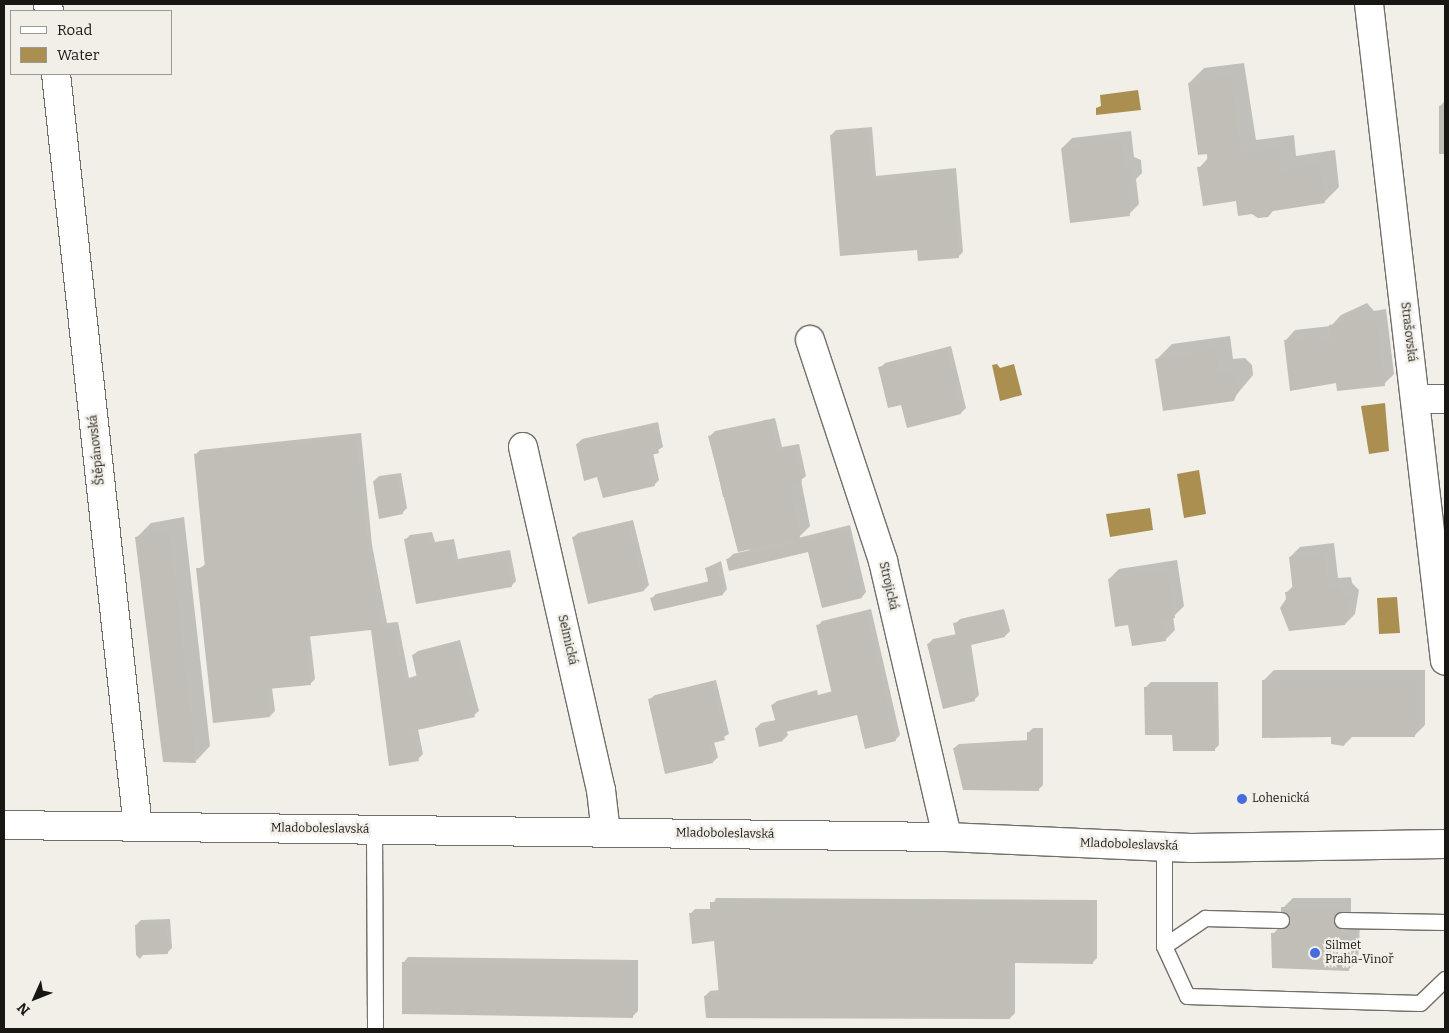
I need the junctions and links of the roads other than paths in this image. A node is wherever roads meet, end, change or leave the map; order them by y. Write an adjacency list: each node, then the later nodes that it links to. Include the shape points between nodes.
1 (1369, 4): 4 (street, Strašovská)
2 (56, 75): 9 (street, Štěpánovská)
3 (810, 340): 12 (street, Strojická, via 883,561)
4 (1416, 399): 5 (street); 7 (street, Strašovská)
5 (1445, 399)
6 (523, 447): 11 (street, Selmická, via 602,790)
7 (1445, 661)
8 (4, 825): 9 (street, Mladoboleslavská)
9 (138, 827): 10 (street, Mladoboleslavská)
10 (374, 830): 11 (street, Mladoboleslavská); 20 (lane)
11 (606, 833): 12 (street, Mladoboleslavská)
12 (947, 837): 14 (street, Mladoboleslavská)
13 (1445, 844): 14 (street, Mladoboleslavská)
14 (1164, 847): 18 (lane)
15 (1281, 920): 18 (lane, via 1205,918)
16 (1342, 920): 17 (lane)
17 (1445, 922)
18 (1164, 946): 19 (lane, via 1187,996 1420,1003)
19 (1445, 979)
20 (376, 1029)

